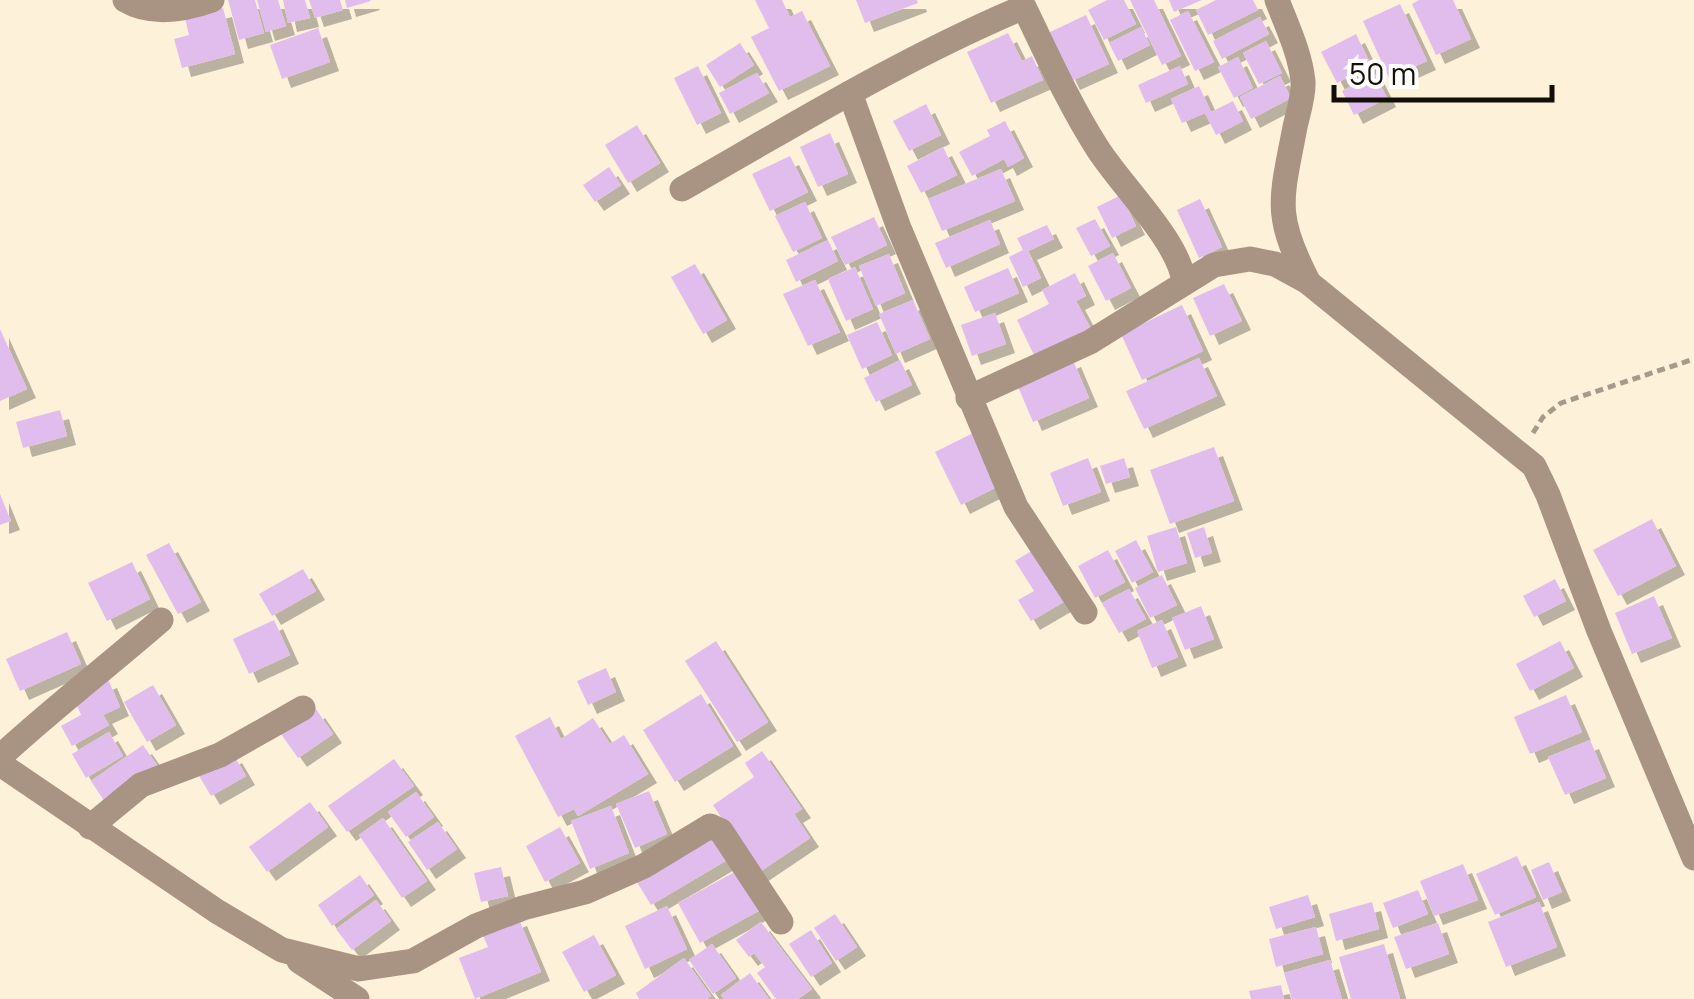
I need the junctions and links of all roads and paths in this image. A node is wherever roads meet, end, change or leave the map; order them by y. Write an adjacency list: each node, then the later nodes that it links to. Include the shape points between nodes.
1 (125, 0): 2 (street, via 154,10)
2 (212, 0)
3 (1277, 0): 8 (street, via 1303,84 1282,221)
4 (1033, 4): 5 (street); 7 (street, via 1075,112 1178,259)
5 (850, 93): 6 (street); 10 (street)
6 (682, 189)
7 (1184, 283): 8 (street, via 1214,265 1250,259); 10 (street, via 1090,342)
8 (1310, 283): 11 (street)
9 (1694, 359): 11 (path, via 1561,403 1532,434)
10 (968, 398): 12 (street, via 1016,506)
11 (1534, 466): 17 (street)
12 (1085, 612)
13 (161, 620): 15 (street)
14 (303, 708): 16 (street, via 220,755 141,785)
15 (0, 760): 16 (street)
16 (90, 827): 19 (street)
17 (1694, 858)
18 (781, 922): 19 (street, via 710,826 610,882 476,926 413,960 359,970)
19 (282, 950): 20 (street)
20 (356, 999)

